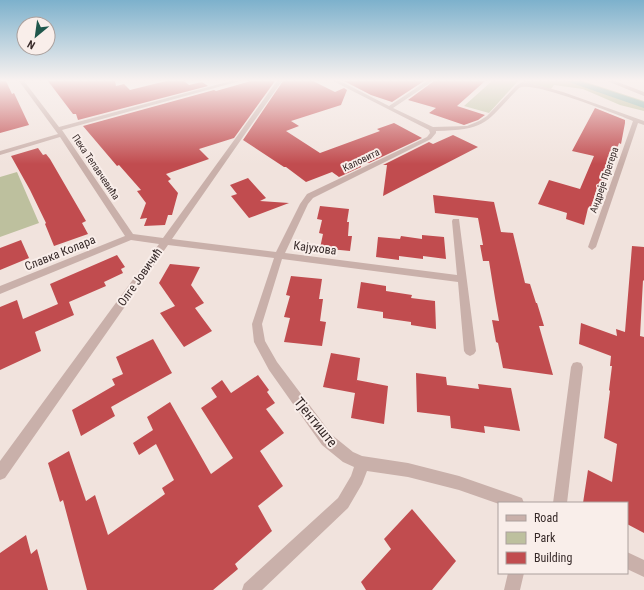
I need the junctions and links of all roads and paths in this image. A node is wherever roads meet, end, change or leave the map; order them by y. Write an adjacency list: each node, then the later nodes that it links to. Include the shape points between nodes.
1 (42, 109): 10 (street, Пека Тепавчевића)
2 (142, 109): 10 (street)
3 (260, 109): 14 (street, Олге Јовичић)
4 (390, 109): 9 (street)
5 (498, 109): 9 (street, via 481,124 467,129)
6 (603, 109): 7 (street)
7 (636, 120): 8 (street); 15 (street, Андреје Прегера)
8 (644, 123)
9 (432, 129): 16 (street, Каловита, via 433,133 429,138 310,196)
10 (60, 132): 11 (street); 13 (street, Пека Тепавчевића)
11 (0, 153)
12 (456, 221): 17 (street)
13 (130, 237): 14 (street); 18 (street, Славка Колара)
14 (166, 241): 16 (street, Кајухова); 22 (street, Олге Јовичић)
15 (592, 247)
16 (279, 256): 17 (street, Кајухова); 21 (street, Тјентиште, via 257,324 260,342 273,366 328,440 348,457)
17 (462, 279): 19 (street)
18 (0, 290)
19 (470, 351)
20 (577, 367): 24 (street)
21 (362, 463): 23 (street, Тјентиште, via 408,470 459,483); 28 (street, via 357,479 343,503)
22 (0, 473)
23 (514, 502)
24 (560, 502)
25 (628, 561): 26 (street)
26 (644, 570)
27 (516, 574): 29 (street)
28 (250, 590)
29 (512, 590)

